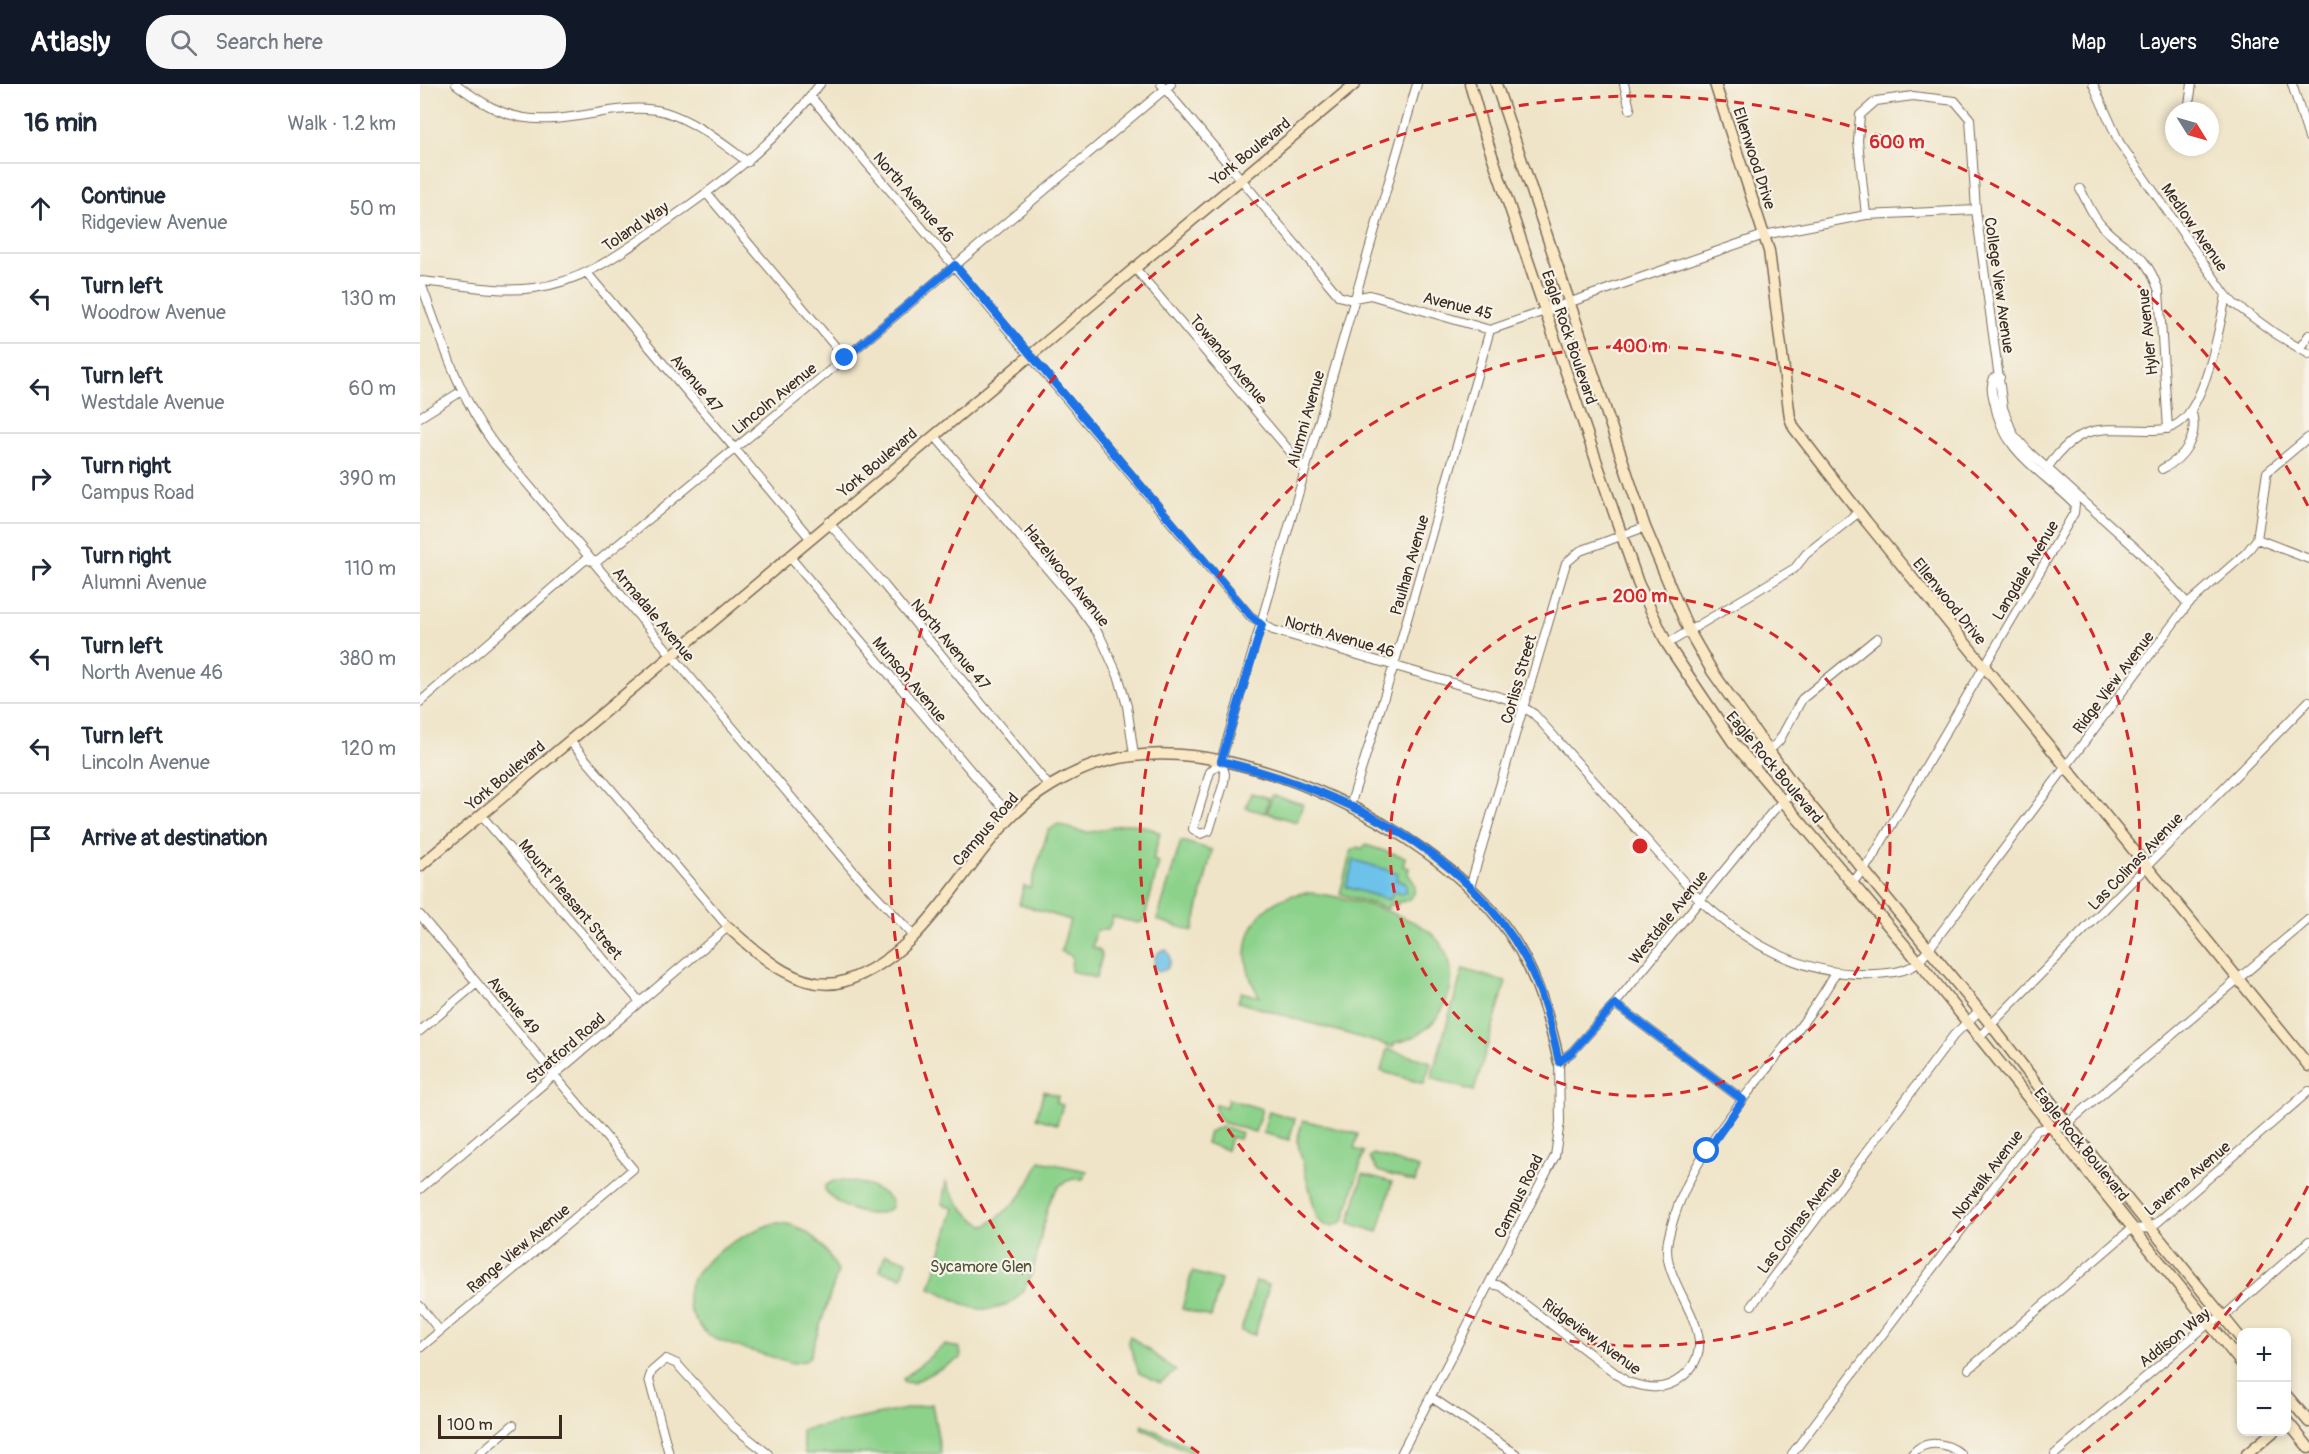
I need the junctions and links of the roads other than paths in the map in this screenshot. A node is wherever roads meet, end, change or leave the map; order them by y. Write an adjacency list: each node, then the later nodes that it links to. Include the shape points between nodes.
1 (456, 84): 18 (street, via 488,107 522,118 551,120 623,108 664,112 715,138)
2 (820, 84): 13 (street, Toland Way)
3 (1355, 84): 19 (main road, York Boulevard)
4 (1417, 84): 30 (street, Alumni Avenue)
5 (1470, 84): 32 (main road, Eagle Rock Boulevard)
6 (1496, 84): 31 (main road, Eagle Rock Boulevard)
7 (1624, 84): 15 (street)
8 (1715, 84): 24 (main road, Ellenwood Drive)
9 (2094, 84): 29 (street, Medlow Avenue, via 2120,142)
10 (2192, 84): 14 (street)
11 (2292, 84): 16 (street)
12 (1166, 86): 19 (street, Avenue 45); 25 (street, Lincoln Avenue)
13 (810, 97): 18 (street, Toland Way); 25 (street, North Avenue 46)
14 (2189, 102)
15 (1630, 108)
16 (2305, 108): 17 (street)
17 (2309, 138)
18 (748, 162): 21 (street, Toland Way)
19 (1240, 178): 26 (main road, York Boulevard); 30 (street, Avenue 45, via 1339,296)
20 (2080, 189): 43 (street, Hyler Avenue, via 2100,224 2140,255 2151,269 2159,291)
21 (707, 194): 27 (street, Toland Way); 38 (street)
22 (1976, 210): 23 (street, Avenue 45); 23 (street, College View Avenue, via 1970,119 1955,101 1913,96 1876,101 1860,115 1858,141); 39 (street, College View Avenue)
23 (1866, 215): 24 (street, Avenue 45)
24 (1764, 235): 31 (street, Avenue 45); 50 (main road, Ellenwood Drive, via 1786,367 1790,418)
25 (955, 265): 36 (street, North Avenue 46); 38 (street, Lincoln Avenue)
26 (1134, 267): 36 (main road, York Boulevard); 48 (street, Towanda Avenue)
27 (587, 273): 28 (street, Toland Way, via 560,283 507,290); 46 (street, Avenue 47)
28 (420, 281): 40 (street, Armadale Avenue)
29 (2226, 295): 35 (street, Medlow Avenue); 41 (street, via 2216,344)
30 (1354, 298): 33 (street, Avenue 45, via 1370,295); 48 (street, Alumni Avenue)
31 (1569, 303): 32 (street, Avenue 45); 52 (main road, Eagle Rock Boulevard)
32 (1545, 311): 33 (street, Avenue 45); 53 (main road, Eagle Rock Boulevard)
33 (1490, 330): 65 (street, Paulhan Avenue)
34 (2309, 336): 35 (street)
35 (2299, 349): 37 (street, Medlow Avenue)
36 (1029, 354): 44 (main road, York Boulevard); 60 (street, North Avenue 46)
37 (2309, 354)
38 (845, 358): 46 (street, Lincoln Avenue)
39 (2000, 376): 47 (street, College View Avenue, via 2003,408 2013,434); 66 (street, Langdale Avenue, via 1994,378 1992,388 2004,436 2075,504 2074,513)
40 (462, 391): 42 (street); 58 (street, Armadale Avenue, via 494,444)
41 (2191, 410): 43 (street); 49 (street, via 2196,425 2194,436 2172,464)
42 (420, 417)
43 (2168, 429): 47 (street, via 2086,431 2074,438)
44 (934, 435): 51 (main road, York Boulevard); 72 (street, Hazelwood Avenue, via 1100,636 1119,678)
45 (2309, 437): 55 (street, via 2267,472)
46 (734, 448): 54 (street, Avenue 47); 58 (street, Lincoln Avenue, via 598,561)
47 (2048, 467): 59 (street, College View Avenue, via 2139,551)
48 (1304, 468): 60 (street, Alumni Avenue)
49 (2162, 469)
50 (1859, 512): 61 (street, via 1794,568); 66 (main road, Ellenwood Drive)
51 (828, 522): 54 (main road, York Boulevard); 76 (street, North Avenue 47)
52 (1645, 527): 53 (street, Corliss Street); 61 (main road, Eagle Rock Boulevard)
53 (1622, 536): 63 (main road, Eagle Rock Boulevard, via 1642,592); 69 (street, Corliss Street, via 1580,551 1566,563)
54 (810, 538): 56 (main road, York Boulevard)
55 (2257, 539): 57 (street); 59 (street, Ridge View Avenue)
56 (789, 556): 64 (main road, York Boulevard); 81 (street, Munson Avenue)
57 (2309, 559)
58 (591, 561): 64 (street, Armadale Avenue); 68 (street, Lincoln Avenue, via 585,561)
59 (2188, 604): 75 (street, Ridge View Avenue)
60 (1262, 625): 65 (street, North Avenue 46); 73 (street, Alumni Avenue)
61 (1689, 631): 63 (street); 71 (main road, Eagle Rock Boulevard, via 1731,699)
62 (1877, 638): 71 (street, via 1802,699 1779,741)
63 (1667, 644): 74 (main road, Eagle Rock Boulevard, via 1714,717)
64 (671, 655): 70 (main road, York Boulevard); 91 (street, Armadale Avenue, via 861,880)
65 (1394, 665): 69 (street, North Avenue 46); 79 (street, Paulhan Avenue)
66 (1984, 666): 75 (main road, Ellenwood Drive); 84 (street, Langdale Avenue)
67 (2309, 701): 83 (street, Las Colinas Avenue)
68 (420, 702)
69 (1524, 706): 86 (street, Corliss Street); 87 (street, North Avenue 46)
70 (570, 741): 80 (main road, York Boulevard); 90 (street, Campus Road)
71 (1769, 750): 74 (street); 77 (main road, Eagle Rock Boulevard)
72 (1134, 755): 73 (main road, Campus Road); 76 (main road, Campus Road, via 1092,766)
73 (1221, 761): 73 (street, Alumni Avenue, via 1210,771 1193,829 1200,834 1209,831 1224,782); 79 (main road, Campus Road, via 1294,782)
74 (1753, 766): 78 (main road, Eagle Rock Boulevard)
75 (2066, 767): 83 (main road, Ellenwood Drive); 92 (street, Ridge View Avenue)
76 (1049, 786): 81 (main road, Campus Road)
77 (1796, 788): 78 (street, Westdale Avenue); 84 (main road, Eagle Rock Boulevard)
78 (1782, 801): 85 (main road, Eagle Rock Boulevard); 87 (street, Westdale Avenue)
79 (1350, 806): 86 (main road, Campus Road, via 1399,834)
80 (481, 815): 82 (main road, York Boulevard); 97 (street, Mount Pleasant Street)
81 (1013, 816): 91 (main road, Campus Road)
82 (420, 866)
83 (2148, 867): 95 (main road, Ellenwood Drive); 101 (street, Las Colinas Avenue)
84 (1864, 870): 85 (street, Langdale Avenue); 92 (main road, Eagle Rock Boulevard)
85 (1852, 882): 93 (main road, Eagle Rock Boulevard)
86 (1470, 887): 104 (main road, Campus Road, via 1500,920 1525,958 1544,1000)
87 (1700, 900): 94 (street, North Avenue 46, via 1763,948); 98 (street, Westdale Avenue)
88 (420, 915): 96 (street, Avenue 49)
89 (2309, 919): 95 (street, Norwalk Avenue)
90 (728, 927): 91 (main road, Campus Road, via 781,968 813,984 846,981 873,967); 97 (street, Stratford Road)
91 (914, 936)
92 (1929, 951): 93 (street); 99 (main road, Eagle Rock Boulevard)
93 (1919, 962): 94 (street, North Avenue 46, via 1910,969 1886,974); 100 (main road, Eagle Rock Boulevard)
94 (1836, 972): 108 (street, Ridgeview Avenue)
95 (2239, 979): 105 (main road, Ellenwood Drive); 109 (street, Norwalk Avenue)
96 (477, 983): 102 (street); 106 (street, Avenue 49)
97 (640, 1002): 106 (street, Stratford Road)
98 (1615, 1004): 104 (street, Westdale Avenue); 108 (street)
99 (1980, 1010): 100 (street, Las Colinas Avenue); 101 (main road, Eagle Rock Boulevard)
100 (1966, 1022): 103 (main road, Eagle Rock Boulevard); 117 (street, Las Colinas Avenue)
101 (1992, 1026): 103 (street, Las Colinas Avenue); 109 (main road, Eagle Rock Boulevard)
102 (420, 1031)
103 (1978, 1038): 110 (main road, Eagle Rock Boulevard)
104 (1559, 1062): 116 (street, Campus Road, via 1560,1122 1555,1156)
105 (2309, 1066)
106 (555, 1075): 111 (street, Avenue 49); 112 (street, Stratford Road)
107 (2309, 1091): 113 (street, Laverna Avenue)
108 (1743, 1100): 116 (street, Ridgeview Avenue, via 1696,1170 1668,1241 1669,1269 1693,1317 1698,1339 1694,1363 1677,1382 1667,1387 1645,1388 1627,1382 1501,1286)
109 (2068, 1123): 110 (street, Norwalk Avenue); 113 (main road, Eagle Rock Boulevard)
110 (2049, 1127): 114 (main road, Eagle Rock Boulevard); 139 (street, Norwalk Avenue, via 2037,1130)
111 (633, 1169): 121 (street, Range View Avenue)
112 (420, 1189)
113 (2151, 1228): 114 (street, Laverna Avenue); 119 (main road, Eagle Rock Boulevard)
114 (2131, 1229): 120 (main road, Eagle Rock Boulevard); 125 (street, Laverna Avenue)
115 (2309, 1241): 119 (street, Addison Way)
116 (1491, 1284): 126 (street, Campus Road)
117 (1752, 1305)
118 (420, 1306): 121 (street)
119 (2223, 1317): 120 (street, Addison Way); 122 (main road, Eagle Rock Boulevard)
120 (2209, 1323): 124 (main road, Eagle Rock Boulevard); 142 (street, Addison Way)
121 (440, 1331): 123 (street, Range View Avenue)
122 (2237, 1335)
123 (420, 1348)
124 (2237, 1359)
125 (1969, 1369)
126 (1431, 1397): 137 (street, Campus Road); 138 (street)
127 (2291, 1400): 128 (main road)
128 (2307, 1417): 129 (main road)
129 (2291, 1422)
130 (513, 1425): 134 (street)
131 (2291, 1428): 133 (main road)
132 (2267, 1436): 143 (main road)
133 (2309, 1448)
134 (478, 1454)
135 (669, 1454): 136 (street, via 649,1379 666,1359 677,1364 734,1427)
136 (768, 1454)
137 (1401, 1454)
138 (1516, 1454)
139 (1792, 1454)
140 (1912, 1454): 141 (street, via 1936,1443 1948,1445)
141 (1961, 1454)
142 (2055, 1454)
143 (2247, 1454)

